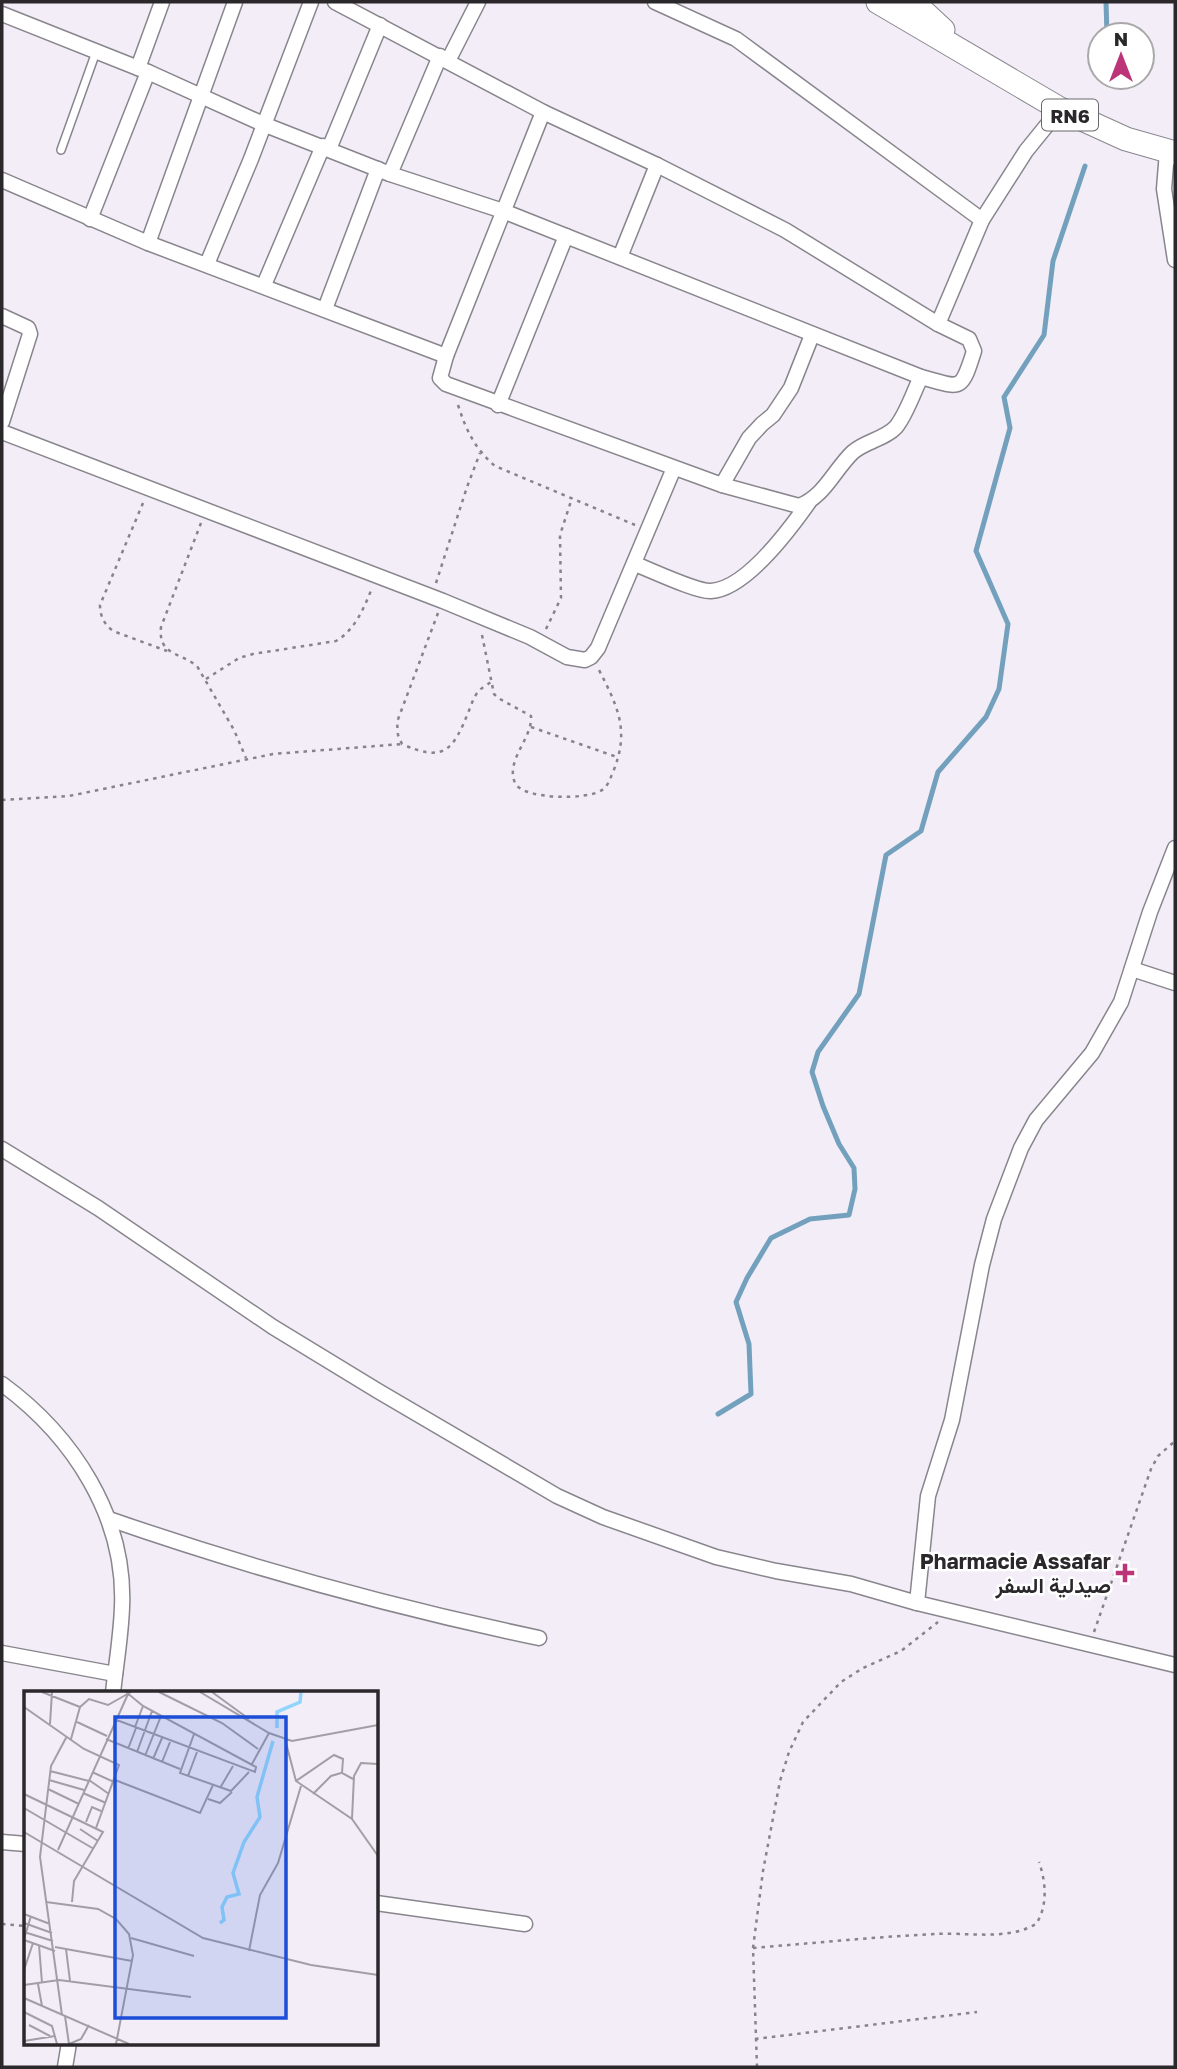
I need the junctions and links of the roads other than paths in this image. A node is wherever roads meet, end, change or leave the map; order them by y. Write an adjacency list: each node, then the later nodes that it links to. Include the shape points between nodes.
1 (162, 2): 14 (street)
2 (235, 2): 15 (street)
3 (311, 2): 18 (street)
4 (335, 2): 10 (street)
5 (478, 2): 12 (street)
6 (655, 2): 27 (street, via 736,39)
7 (878, 2): 13 (main road, RN6)
8 (913, 2): 13 (main road, RN6)
9 (2, 14): 11 (street)
10 (380, 24): 12 (street); 19 (street)
11 (96, 51): 14 (street); 20 (lane)
12 (444, 58): 17 (street); 23 (street)
13 (972, 60): 16 (main road, RN6)
14 (143, 70): 15 (street); 26 (street)
15 (201, 97): 18 (street); 29 (street)
16 (1060, 109): 21 (main road, RN6, via 1126,139); 27 (street, via 1026,151)
17 (544, 112): 22 (street); 25 (street)
18 (263, 124): 19 (street); 32 (street)
19 (326, 148): 23 (street); 33 (street)
20 (61, 150)
21 (1171, 153): 31 (street, via 1164,189)
22 (657, 165): 30 (street); 36 (street, via 785,230)
23 (384, 172): 25 (street); 34 (street)
24 (2, 180): 26 (street)
25 (503, 211): 28 (street); 38 (street)
26 (90, 219): 29 (street)
27 (982, 220): 36 (street)
28 (566, 236): 30 (street); 40 (street)
29 (148, 243): 32 (street)
30 (620, 257): 37 (street)
31 (1175, 260)
32 (207, 264): 33 (street)
33 (264, 285): 34 (street)
34 (325, 309): 38 (street)
35 (2, 316): 41 (street, via 28,328 30,334)
36 (938, 324): 39 (street, via 968,340 974,351 960,384)
37 (812, 335): 39 (street); 44 (street, via 791,388 773,415 749,438)
38 (446, 356): 40 (street, via 442,382)
39 (921, 377): 45 (street, via 893,430 856,450)
40 (498, 405): 43 (street)
41 (2, 422)
42 (2, 432): 46 (street, via 437,598 567,657 585,660 598,648)
43 (674, 468): 44 (street); 46 (street)
44 (722, 485): 45 (street, via 789,505)
45 (809, 502): 46 (street, via 750,571 718,590 705,591)
46 (635, 564)
47 (1175, 848): 48 (street)
48 (1132, 969): 49 (street); 53 (street, via 1121,1002 1092,1053 1036,1120 994,1219 952,1420 928,1496)
49 (1175, 983)
50 (2, 1149): 53 (street, via 273,1327 557,1496 716,1557 851,1584)
51 (2, 1384): 52 (street, via 65,1444 88,1475)
52 (108, 1519): 54 (street, via 278,1575 414,1611); 57 (street, via 122,1586)
53 (917, 1603): 56 (street)
54 (539, 1637)
55 (2, 1653): 57 (street)
56 (1175, 1665)
57 (115, 1674): 58 (street)
58 (113, 1691)
59 (2, 1842): 60 (street)
60 (24, 1844)
61 (378, 1903): 62 (street)
62 (525, 1924)
63 (69, 2044): 64 (street)
64 (65, 2067)

